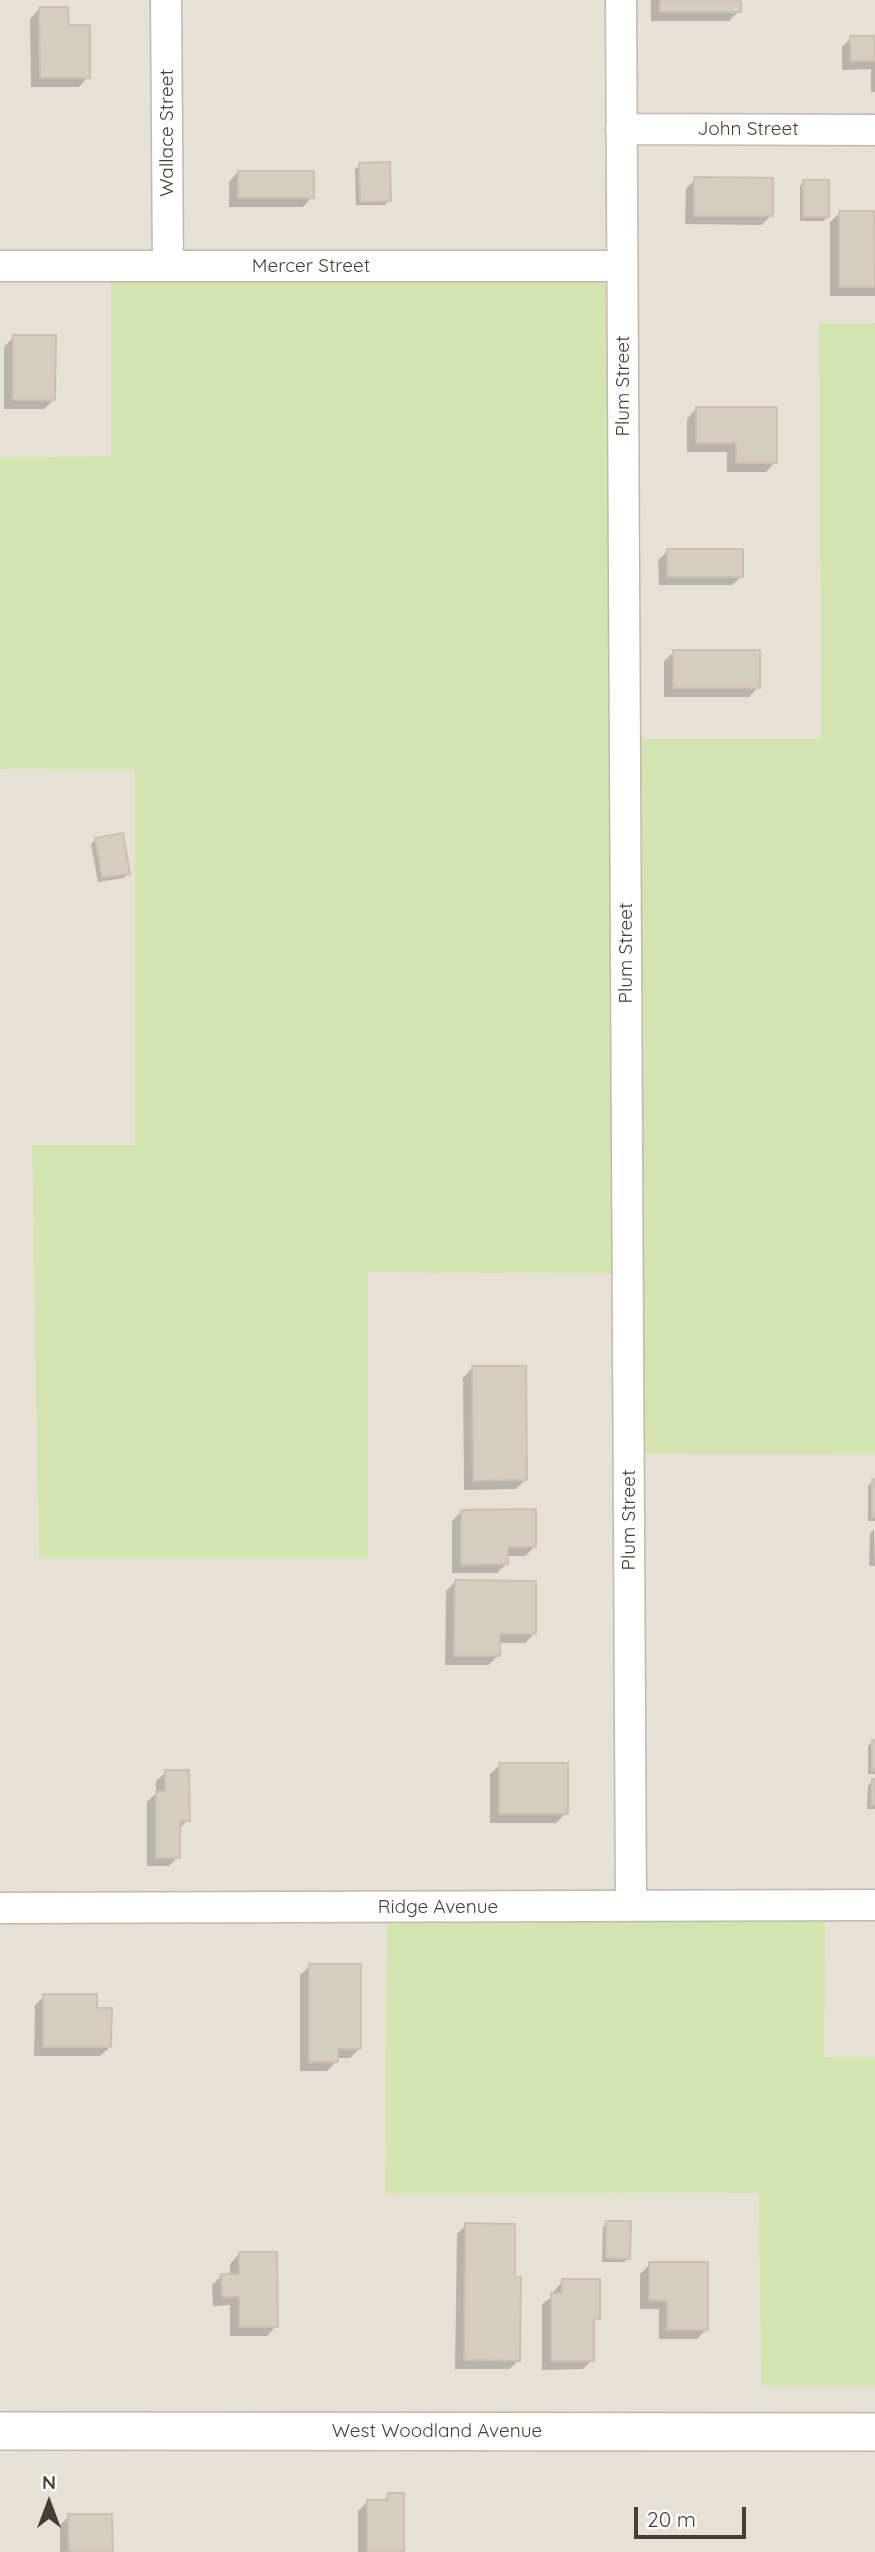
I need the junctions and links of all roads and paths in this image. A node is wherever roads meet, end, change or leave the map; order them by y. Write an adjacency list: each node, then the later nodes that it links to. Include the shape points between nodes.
1 (166, 0): 6 (street, Wallace Street)
2 (621, 0): 3 (street, Plum Street)
3 (621, 129): 4 (street, John Street); 7 (street, Plum Street)
4 (875, 130)
5 (0, 266): 6 (street, Mercer Street)
6 (168, 266): 7 (street, Mercer Street)
7 (622, 266): 9 (street, Plum Street)
8 (875, 1905): 9 (street, Ridge Avenue)
9 (631, 1906): 10 (street, Ridge Avenue)
10 (0, 1908)
11 (0, 2431): 12 (street, West Woodland Avenue)
12 (875, 2432)

